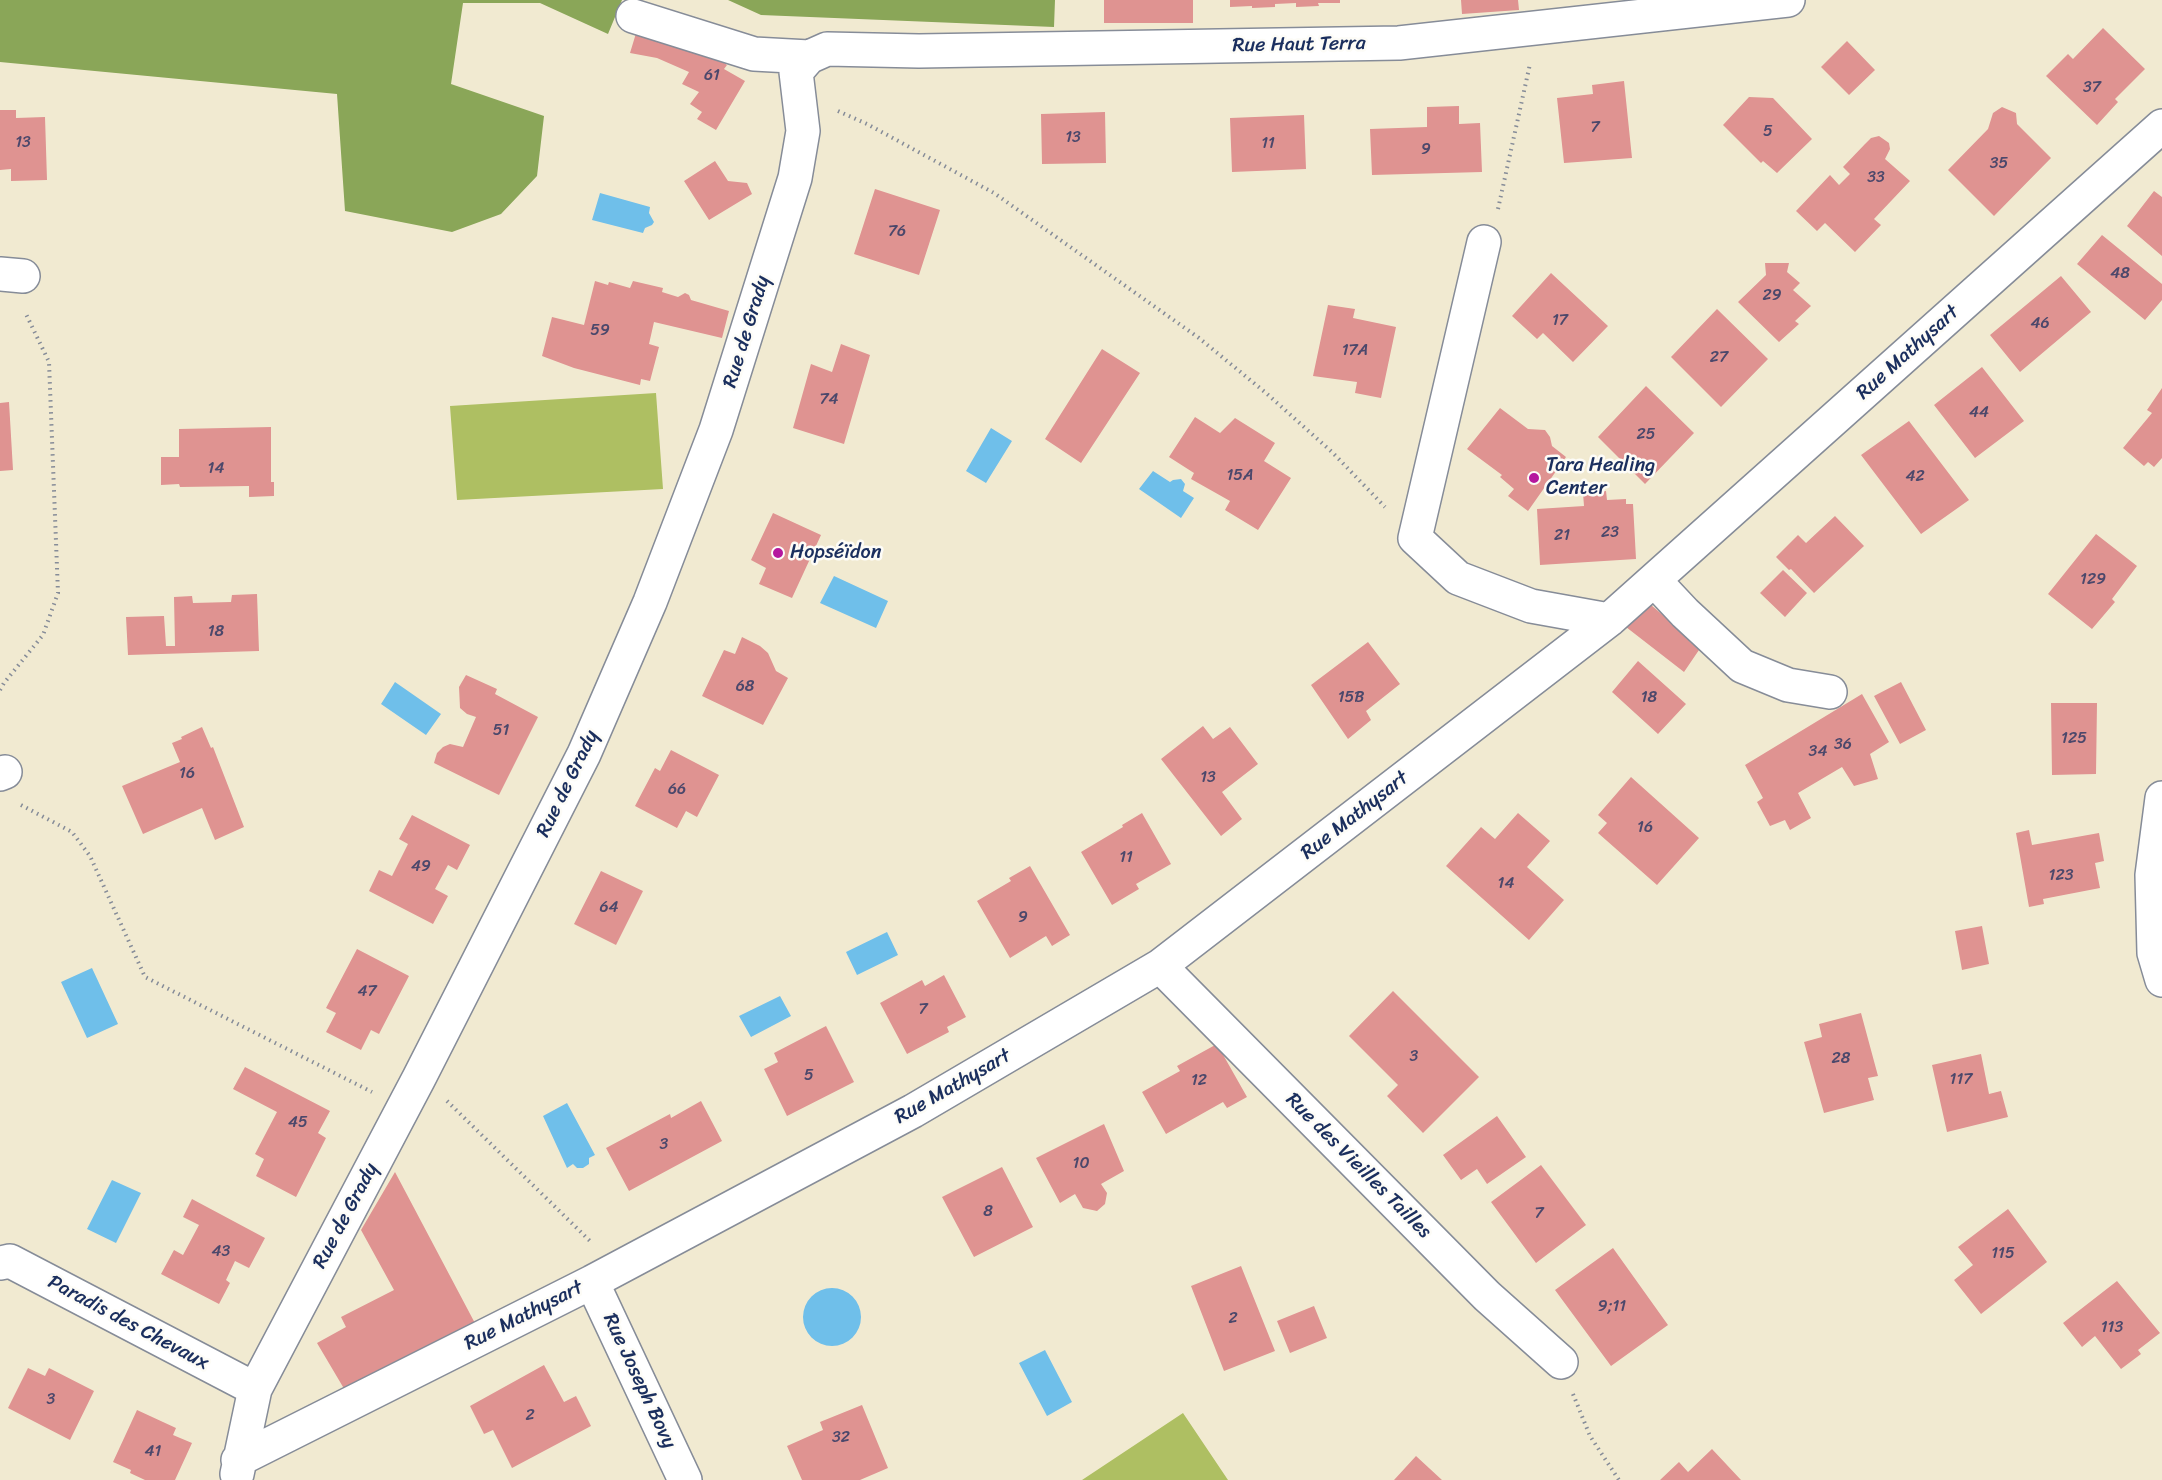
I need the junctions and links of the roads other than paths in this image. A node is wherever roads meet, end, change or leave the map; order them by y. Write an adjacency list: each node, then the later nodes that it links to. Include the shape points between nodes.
1 (1788, 0): 3 (street, Rue Haut Terra, via 1399,43 827,49)
2 (633, 16): 3 (street, Rue Haut Terra, via 754,54)
3 (809, 57): 15 (street, Rue de Grady, via 796,72 803,131 795,178 716,430 650,602 584,754)
4 (2162, 126): 6 (street, Rue Mathysart)
5 (1484, 242): 7 (street, via 1416,538 1458,578 1531,606)
6 (1654, 580): 7 (street, Rue Mathysart); 8 (street, via 1742,666 1788,685)
7 (1609, 620): 10 (street, Rue Mathysart)
8 (1830, 692)
9 (2162, 798): 11 (street, via 2152,875 2154,953)
10 (1160, 966): 13 (street, Rue Mathysart, via 913,1111); 14 (street, Rue des Vieilles Tailles, via 1493,1302)
11 (2162, 980)
12 (0, 1263): 15 (street, Paradis des Chevaux, via 10,1261)
13 (604, 1275): 16 (street, Rue Mathysart); 17 (street, Rue Joseph Bovy)
14 (1561, 1362)
15 (255, 1389): 16 (street, Rue de Grady)
16 (237, 1470)
17 (685, 1480)

